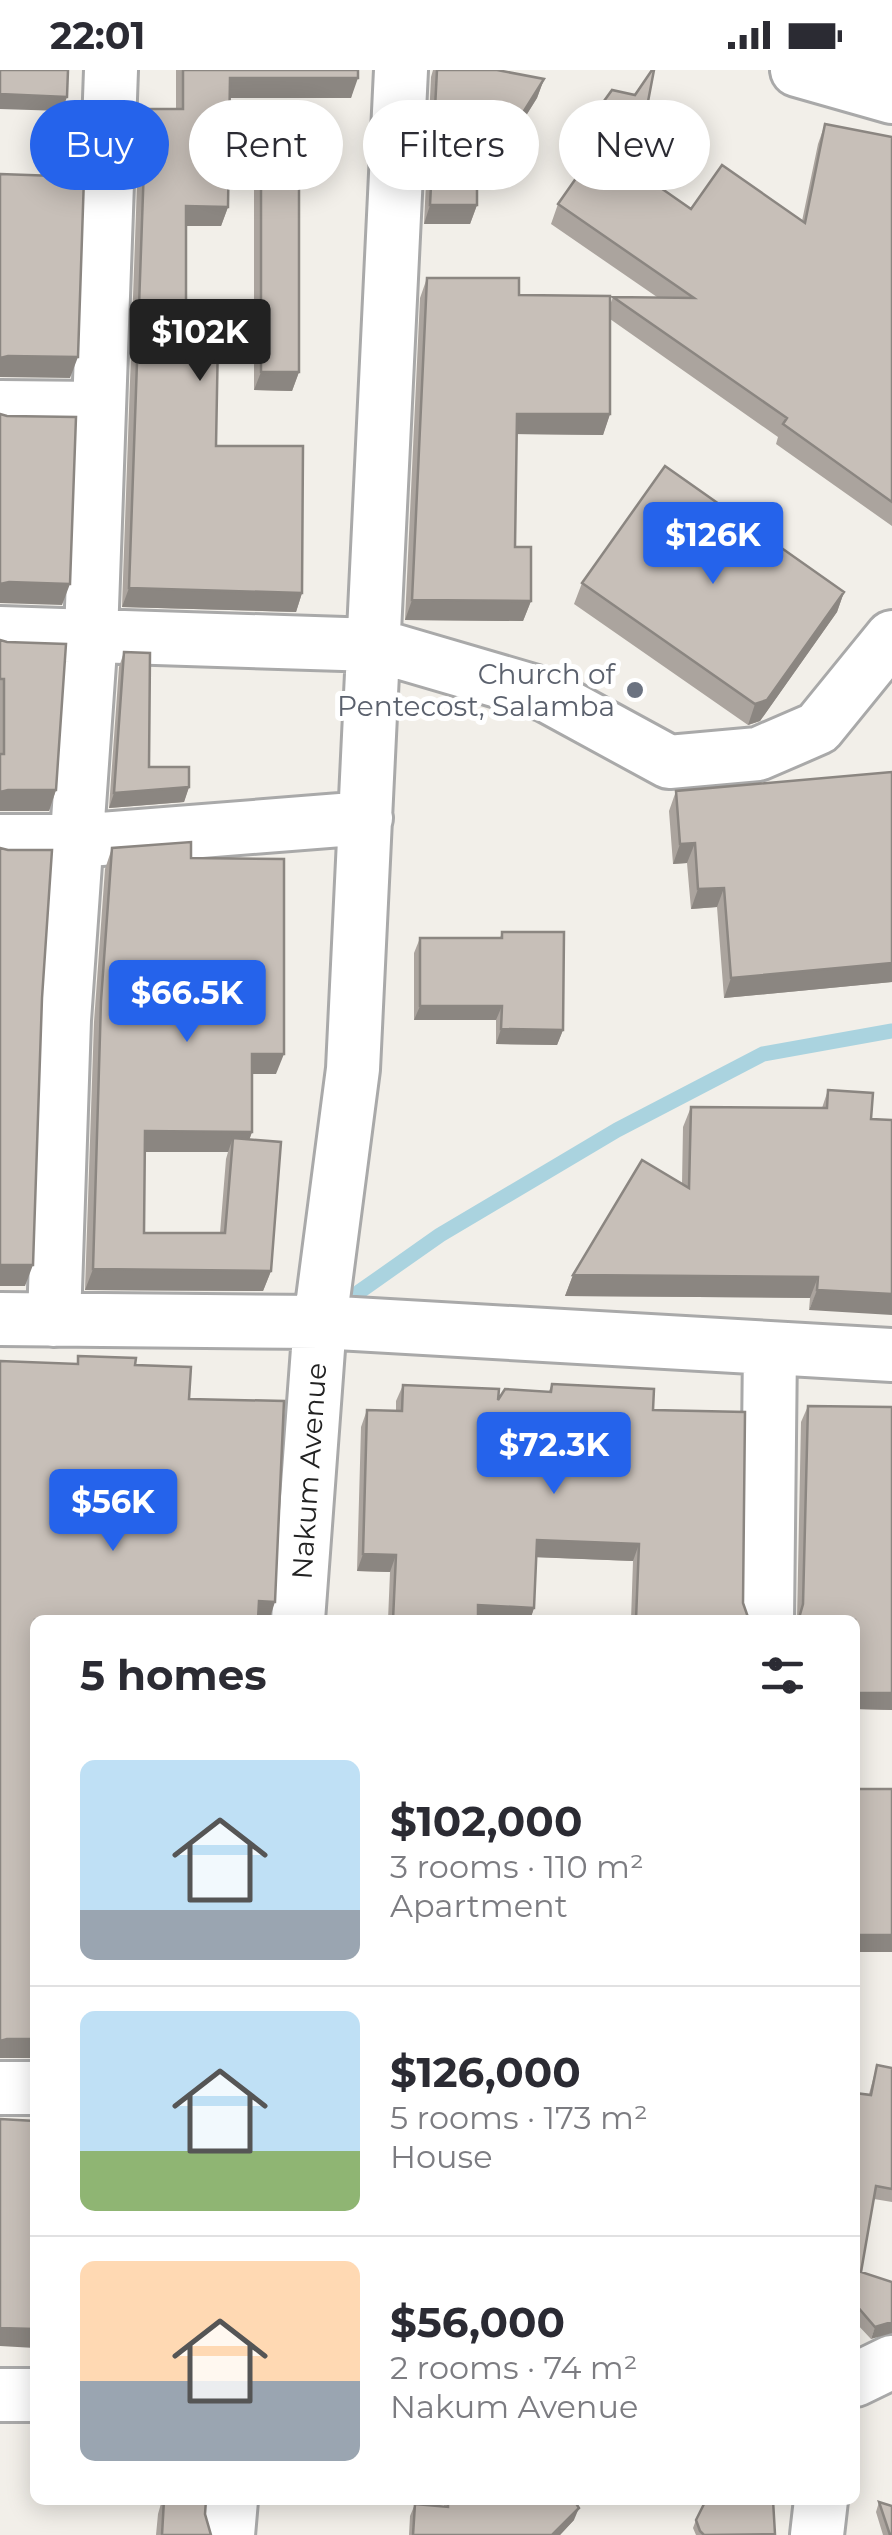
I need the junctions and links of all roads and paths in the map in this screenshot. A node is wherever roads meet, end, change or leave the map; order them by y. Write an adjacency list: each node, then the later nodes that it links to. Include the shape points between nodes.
1 (111, 70): 6 (street)
2 (402, 70): 10 (street, Nakum Avenue)
3 (797, 70): 4 (street)
4 (892, 98)
5 (0, 407): 6 (street)
6 (99, 408): 8 (street)
7 (0, 633): 8 (street)
8 (91, 635): 10 (street); 13 (street)
9 (892, 637): 10 (street, via 818,728 758,754 669,762 546,695)
10 (375, 645): 11 (street, Nakum Avenue)
11 (366, 818): 13 (street); 16 (street, Nakum Avenue, via 353,1069)
12 (0, 841): 13 (street)
13 (76, 842): 15 (street)
14 (0, 1319): 15 (street)
15 (54, 1320): 16 (street)
16 (320, 1322): 17 (street); 19 (street, Nakum Avenue)
17 (770, 1348): 18 (street); 20 (street)
18 (892, 1355)
19 (298, 1615)
20 (767, 1615)
21 (0, 2088): 22 (street)
22 (30, 2088)
23 (892, 2362): 24 (street)
24 (860, 2378)
25 (0, 2395): 26 (street)
26 (30, 2395)
27 (231, 2505): 29 (street)
28 (821, 2505): 30 (street)
29 (228, 2535)
30 (818, 2535)

